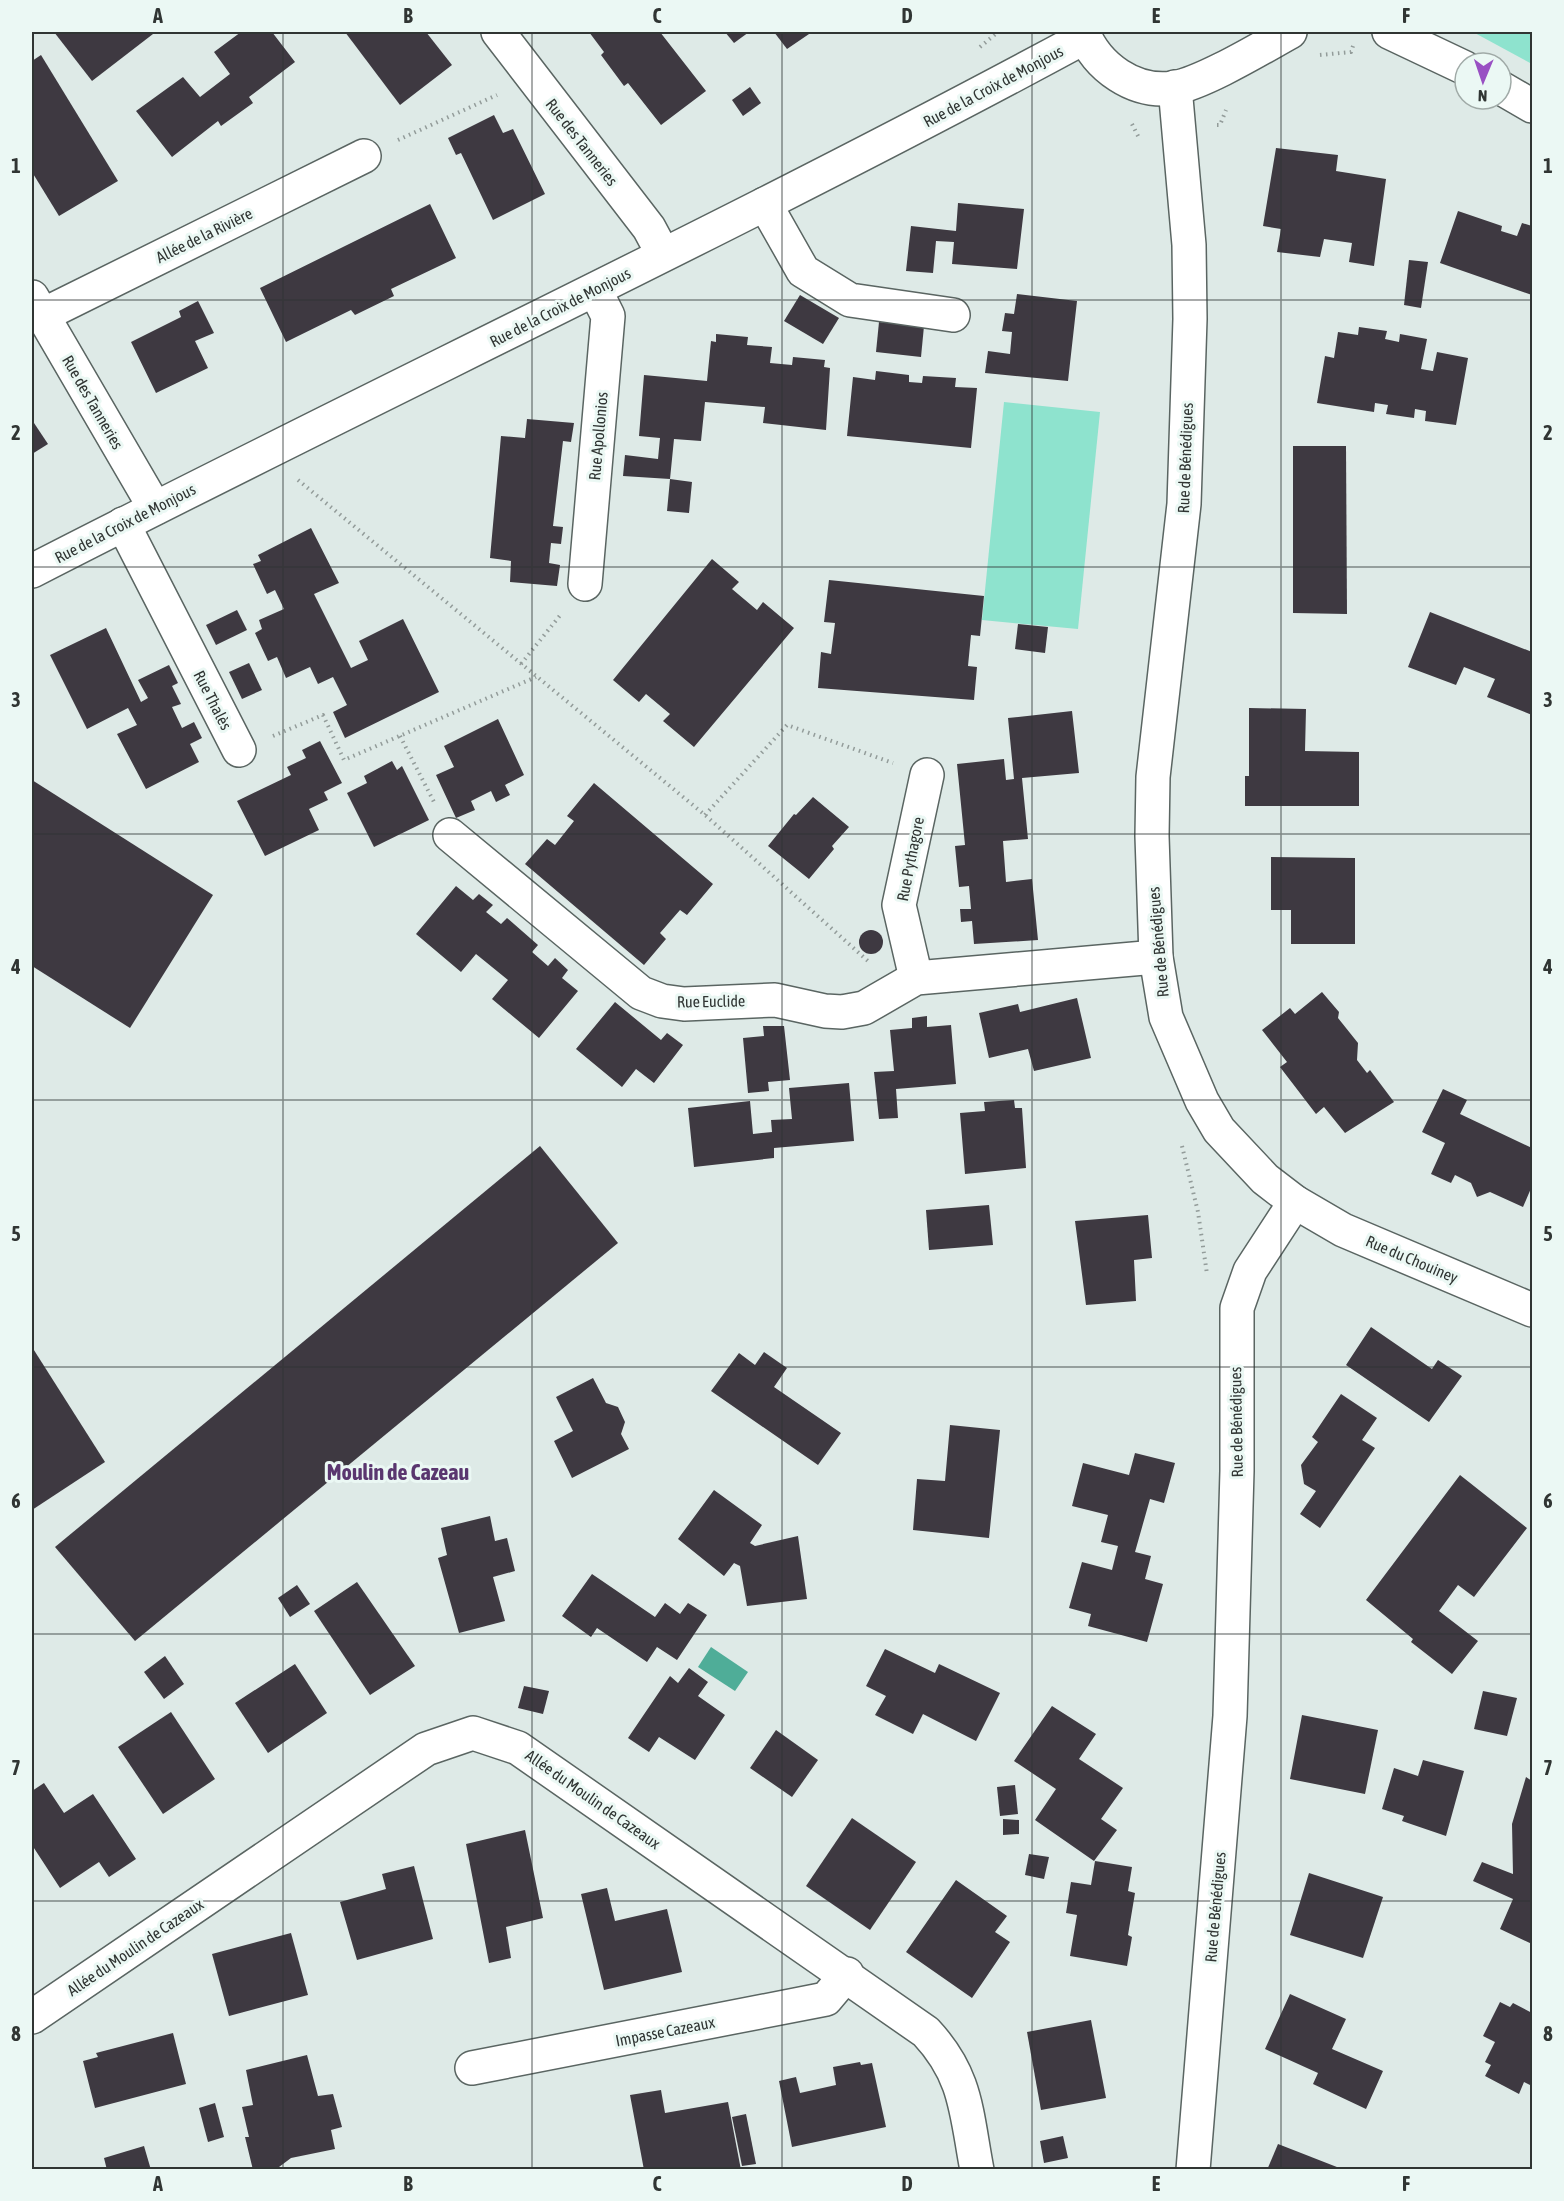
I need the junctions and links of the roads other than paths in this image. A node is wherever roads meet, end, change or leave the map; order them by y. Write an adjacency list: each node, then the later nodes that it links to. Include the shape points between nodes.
1 (498, 32): 11 (street, Rue des Tanneries, via 649,228)
2 (1290, 32): 6 (street, via 1224,68)
3 (1389, 32): 5 (street)
4 (1084, 34): 6 (street, via 1098,59 1120,77 1147,87); 10 (street, Rue de la Croix de Monjous)
5 (1453, 62)
6 (1175, 87): 22 (street, Rue de Bénédigues, via 1189,245 1190,319 1184,504 1153,777)
7 (1513, 95): 8 (street)
8 (1533, 106)
9 (364, 156): 13 (street, Allée de la Rivière)
10 (765, 204): 11 (street, Rue de la Croix de Monjous); 14 (street, via 803,271 850,300)
11 (663, 254): 12 (street, Rue de la Croix de Monjous)
12 (595, 290): 15 (street, Rue de la Croix de Monjous); 18 (street, Rue Apollonios, via 608,316)
13 (37, 306): 15 (street, Rue des Tanneries)
14 (953, 315)
15 (155, 508): 16 (street, Rue de la Croix de Monjous)
16 (123, 524): 17 (street, Rue de la Croix de Monjous); 19 (street, Rue Thalès)
17 (32, 571)
18 (585, 584)
19 (239, 750)
20 (927, 775): 23 (street, Rue Pythagore, via 899,905)
21 (450, 835): 23 (street, Rue Euclide, via 641,993 662,1001 684,1004 775,1000 842,1012 864,1008)
22 (1156, 957): 23 (street, Rue Euclide); 24 (street, Rue de Bénédigues, via 1166,1017 1202,1101 1219,1130 1265,1179)
23 (916, 978)
24 (1294, 1202): 25 (street, Rue du Chouiney, via 1343,1230); 30 (street, Rue de Bénédigues, via 1250,1271 1237,1308 1230,1716)
25 (1533, 1310)
26 (847, 1974): 27 (street, Allée du Moulin de Cazeaux, via 518,1748 473,1733 426,1749); 28 (street, Impasse Cazeaux, via 826,1999); 29 (street, Allée du Moulin de Cazeaux, via 926,2032 946,2053 960,2080)
27 (32, 2017)
28 (472, 2068)
29 (977, 2169)
30 (1193, 2169)

